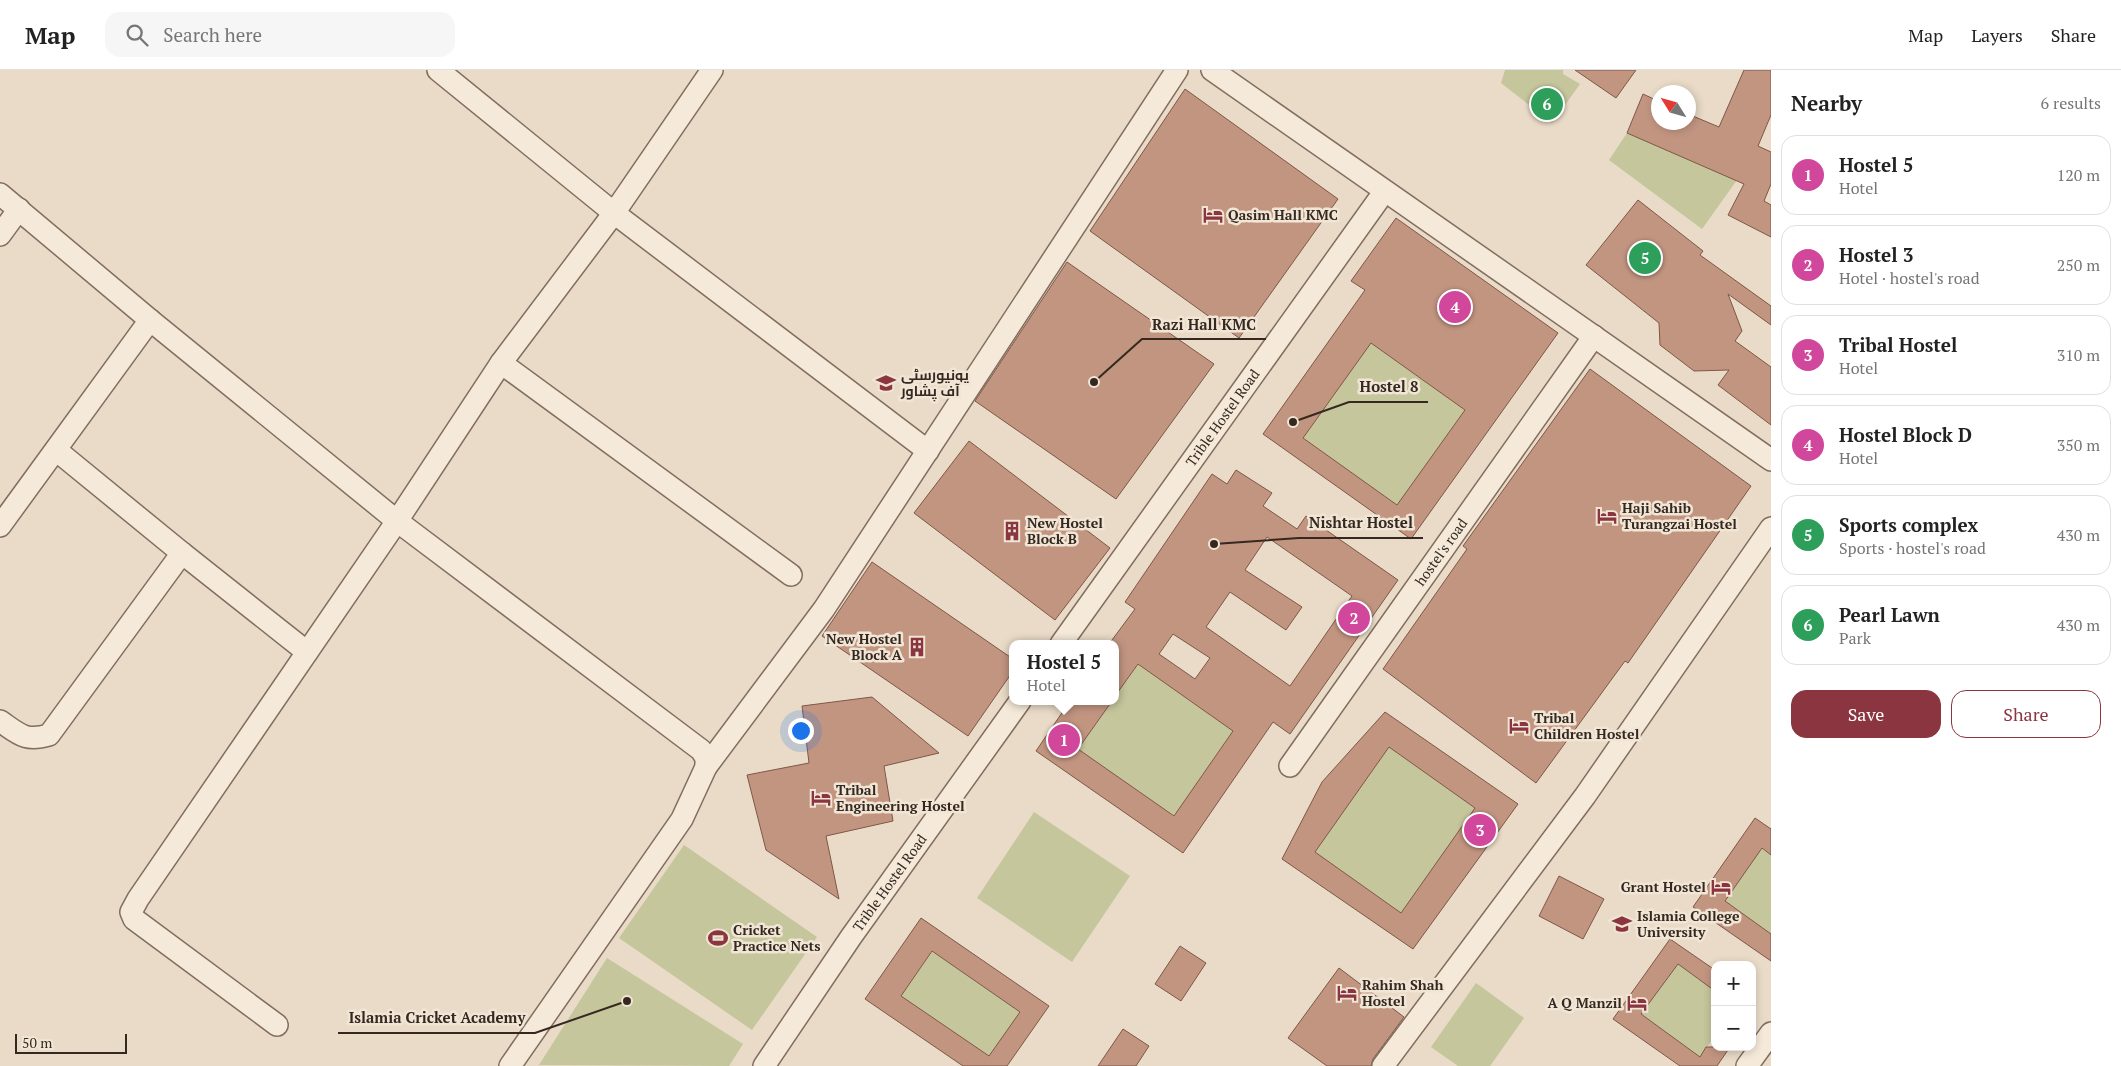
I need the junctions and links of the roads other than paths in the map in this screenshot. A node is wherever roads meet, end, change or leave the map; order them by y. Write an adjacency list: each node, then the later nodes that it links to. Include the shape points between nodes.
1 (438, 70): 8 (street)
2 (712, 70): 8 (street)
3 (1177, 70): 14 (street)
4 (1212, 70): 5 (street)
5 (1384, 192): 11 (street); 21 (street, Trible Hostel Road)
6 (0, 194): 7 (street)
7 (19, 209): 9 (street); 10 (street)
8 (614, 213): 12 (street); 14 (street)
9 (0, 235)
10 (150, 320): 13 (street); 16 (street)
11 (1594, 336): 15 (street); 25 (street, hostel's road)
12 (500, 363): 16 (street); 20 (street)
13 (56, 450): 17 (street); 19 (street)
14 (928, 450): 26 (street, via 824,609)
15 (1771, 460)
16 (397, 521): 22 (street); 26 (street, via 701,750 706,758)
17 (0, 526)
18 (1771, 528): 29 (street, via 1585,796)
19 (182, 553): 22 (street); 24 (street, via 49,735 34,740 18,734)
20 (791, 574)
21 (1064, 640)
22 (307, 652): 27 (street, via 131,912 134,919)
23 (1017, 705): 31 (street, Trible Hostel Road, via 851,937)
24 (0, 721)
25 (1290, 766)
26 (706, 767): 30 (street, via 682,819)
27 (276, 1025)
28 (1771, 1033): 32 (street)
29 (1390, 1064)
30 (510, 1066)
31 (764, 1066)
32 (1748, 1066)

